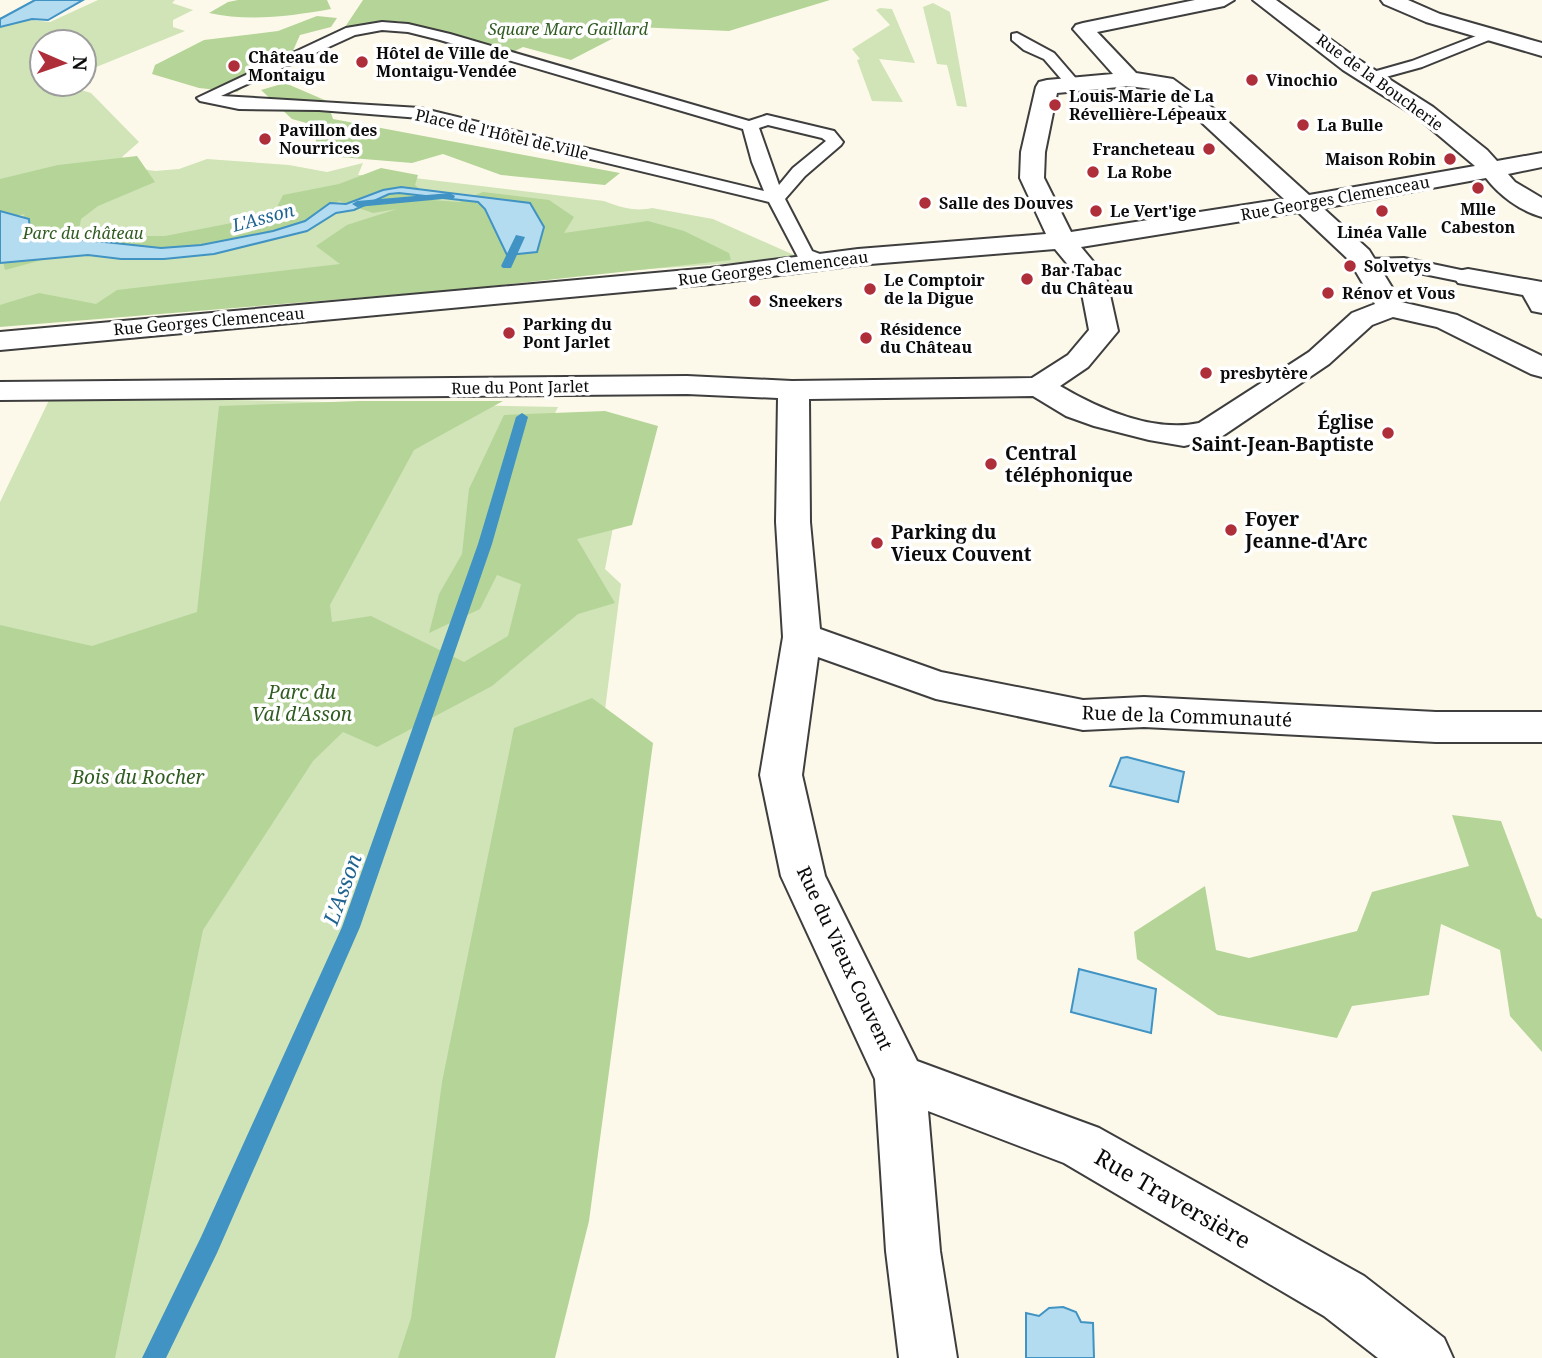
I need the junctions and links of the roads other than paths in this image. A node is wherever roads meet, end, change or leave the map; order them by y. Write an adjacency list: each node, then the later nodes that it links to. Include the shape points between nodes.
1 (1157, 0): 5 (street)
2 (1224, 0): 5 (street)
3 (1263, 0): 9 (street, Rue de la Boucherie)
4 (1391, 0): 6 (street)
5 (1179, 10): 10 (street, via 1083,29)
6 (1489, 35): 8 (street); 9 (lane)
7 (1017, 37): 11 (lane, via 1049,56)
8 (1542, 50)
9 (1371, 77): 14 (street, Rue de la Boucherie, via 1425,112 1479,155)
10 (1129, 79): 11 (street); 16 (street, via 1165,84 1178,91)
11 (1074, 85): 18 (street, via 1047,87 1033,152 1032,178)
12 (750, 126): 15 (lane); 15 (lane, via 767,120 828,134 835,142); 15 (lane, Place de l'Hôtel de Ville, via 444,37 382,26 351,31 205,98 239,104 420,113)
13 (1542, 160): 14 (street, Rue Georges Clemenceau)
14 (1491, 171): 16 (street, Rue Georges Clemenceau); 17 (street, Rue de la Boucherie, via 1506,187)
15 (776, 199): 19 (lane, via 805,255)
16 (1302, 203): 18 (street, Rue Georges Clemenceau); 20 (street)
17 (1542, 209)
18 (1062, 241): 19 (street, Rue Georges Clemenceau); 26 (street, via 1092,277 1104,331 1078,361)
19 (826, 263): 24 (street, Rue Georges Clemenceau)
20 (1367, 265): 21 (lane, via 1405,264); 23 (street)
21 (1468, 277): 22 (street, via 1533,288)
22 (1542, 305)
23 (1391, 308): 25 (street, via 1447,321); 26 (street, via 1362,319 1319,358 1210,430 1184,436 1105,419)
24 (0, 341)
25 (1542, 368)
26 (1039, 387): 27 (street, Rue du Pont Jarlet)
27 (792, 390): 28 (street, Rue du Pont Jarlet, via 687,385); 29 (street, Rue du Vieux Couvent, via 793,522)
28 (0, 391)
29 (802, 637): 30 (street, Rue de la Communauté, via 936,685 1083,715 1144,712 1436,727); 31 (street, Rue du Vieux Couvent, via 780,775 803,876)
30 (1542, 727)
31 (900, 1079): 32 (street, Rue du Vieux Couvent, via 913,1251); 33 (street, Rue Traversière, via 1081,1145 1344,1296)
32 (928, 1358)
33 (1424, 1358)

